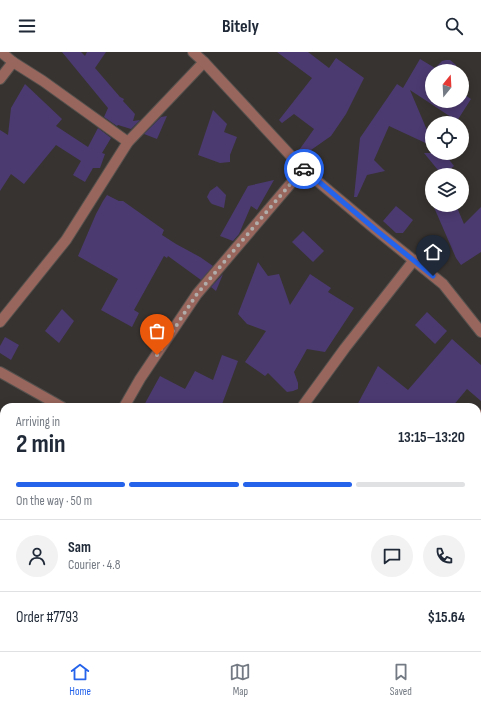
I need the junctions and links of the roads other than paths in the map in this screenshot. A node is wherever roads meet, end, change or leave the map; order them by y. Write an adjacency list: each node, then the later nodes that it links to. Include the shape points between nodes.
1 (1, 52): 3 (street)
2 (193, 52): 4 (street)
3 (13, 62): 5 (street); 6 (street)
4 (204, 62): 6 (street); 7 (street)
5 (0, 79)
6 (128, 142): 9 (street, via 66,240)
7 (303, 169): 8 (street); 13 (street, via 197,294)
8 (414, 260): 10 (street, via 443,284); 14 (street)
9 (0, 322)
10 (481, 332)
11 (0, 372): 12 (street)
12 (55, 403)
13 (126, 403)
14 (305, 403)

